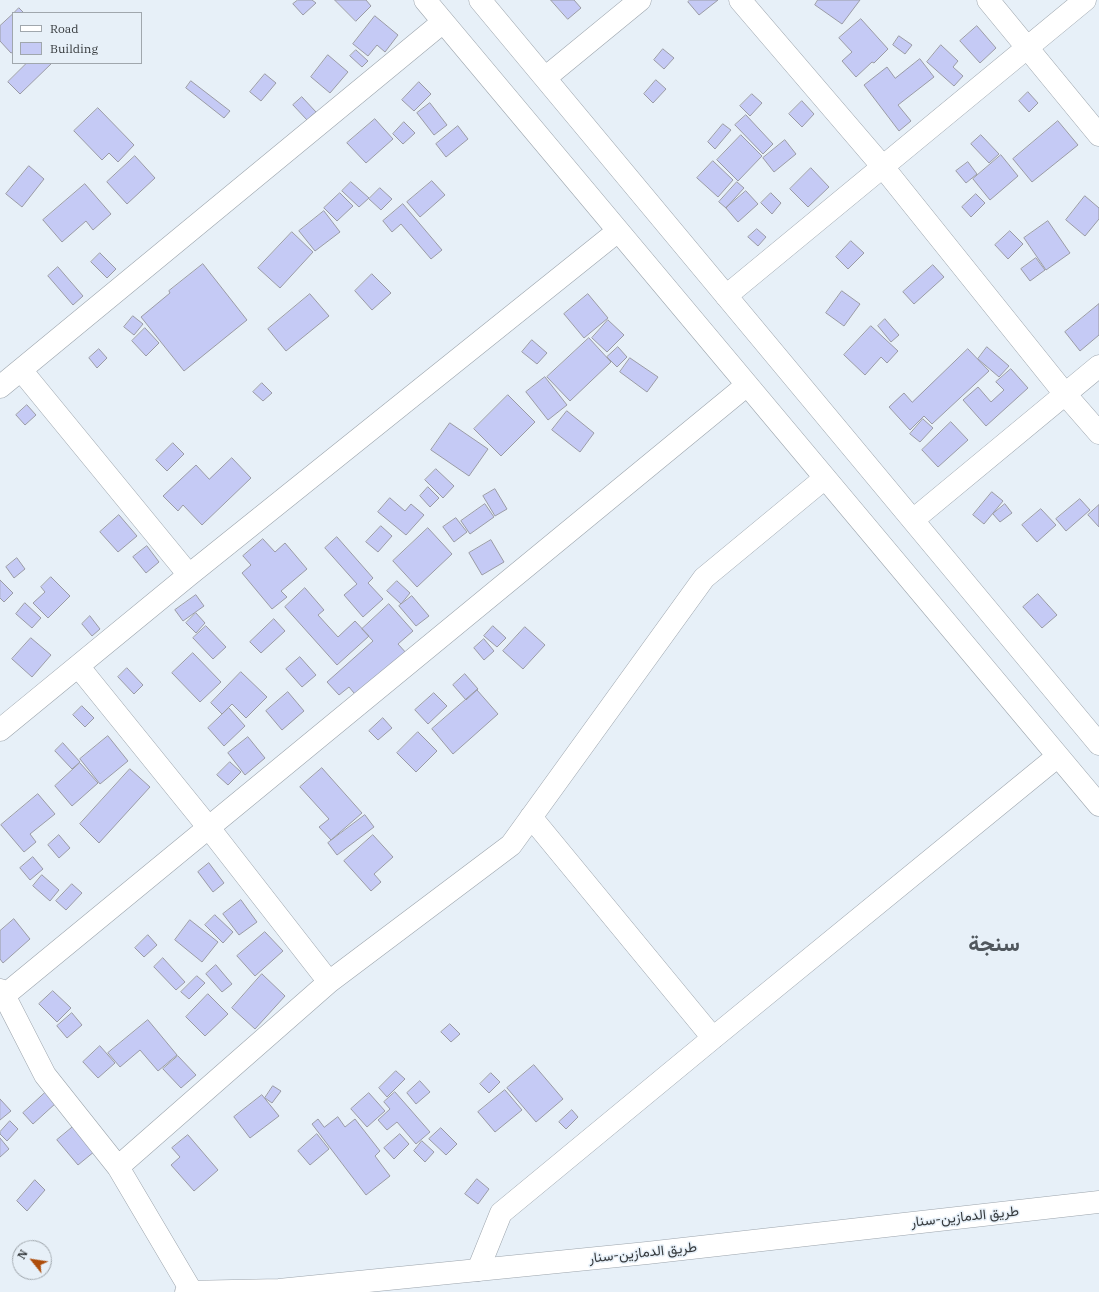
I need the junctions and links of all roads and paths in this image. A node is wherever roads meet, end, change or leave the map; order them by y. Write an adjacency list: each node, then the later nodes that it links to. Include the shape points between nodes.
1 (425, 0): 7 (main road)
2 (480, 0): 9 (main road)
3 (640, 0): 9 (main road)
4 (740, 0): 11 (main road)
5 (988, 0): 8 (main road)
6 (1085, 0): 8 (main road)
7 (443, 22): 12 (main road); 15 (main road)
8 (1027, 48): 10 (main road); 11 (main road)
9 (545, 78): 13 (main road)
10 (1099, 135)
11 (882, 167): 13 (main road); 18 (main road)
12 (618, 231): 16 (main road); 22 (main road)
13 (726, 296): 21 (main road)
14 (1099, 366): 18 (main road)
15 (21, 370): 17 (main road); 22 (main road)
16 (747, 385): 20 (main road); 29 (main road)
17 (0, 387)
18 (1065, 394): 19 (main road); 21 (main road)
19 (1099, 433)
20 (825, 478): 26 (main road); 28 (main road, via 704,578)
21 (913, 520): 25 (main road)
22 (189, 576): 23 (main road)
23 (78, 666): 24 (main road); 29 (main road)
24 (0, 730)
25 (1095, 731)
26 (1058, 756): 27 (main road); 32 (main road)
27 (1099, 805)
28 (531, 817): 30 (main road, via 511,845); 32 (main road)
29 (209, 828): 30 (main road); 31 (main road)
30 (329, 982): 33 (main road)
31 (1, 995): 33 (main road, via 45,1075)
32 (713, 1038): 35 (main road, via 501,1213)
33 (118, 1167): 37 (main road)
34 (1099, 1202): 35 (main road, طريق الدمازين-سنار)
35 (478, 1270): 37 (main road, طريق الدمازين-سنار, via 279,1290)
36 (186, 1292): 37 (main road, طريق الدمازين-سنار)
37 (192, 1292)

